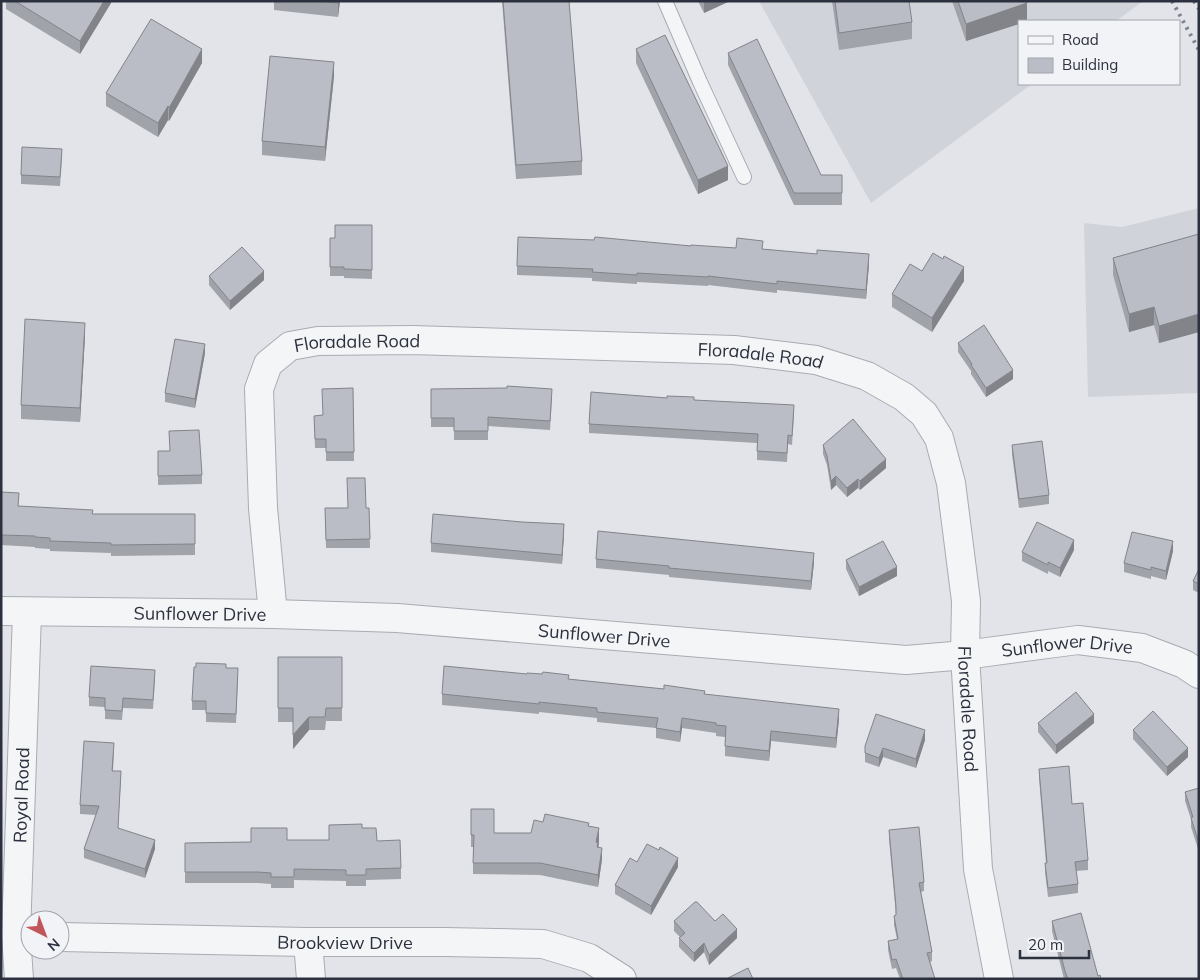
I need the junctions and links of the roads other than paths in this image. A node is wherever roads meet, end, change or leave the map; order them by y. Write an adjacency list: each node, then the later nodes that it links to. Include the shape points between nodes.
1 (666, 1): 2 (lane)
2 (744, 177)
3 (14, 612): 4 (street, Sunflower Drive); 7 (street, Royal Road)
4 (273, 614): 5 (street, Sunflower Drive, via 397,618 906,660); 5 (street, Floradale Road, via 263,508 259,389 268,364 290,346 318,341 412,340 734,350 816,360 867,376 904,397 924,414 939,438 951,483 966,601)
5 (965, 655): 6 (street, Sunflower Drive, via 1078,640 1142,648 1184,664); 14 (street, Floradale Road, via 978,869)
6 (1199, 674)
7 (22, 910)
8 (70, 937): 9 (street, Brookview Drive)
9 (308, 942): 12 (street); 13 (street, Brookview Drive, via 543,944 589,958)
10 (21, 960): 11 (street, Royal Road)
11 (19, 979)
12 (311, 979)
13 (622, 979)
14 (999, 979)

